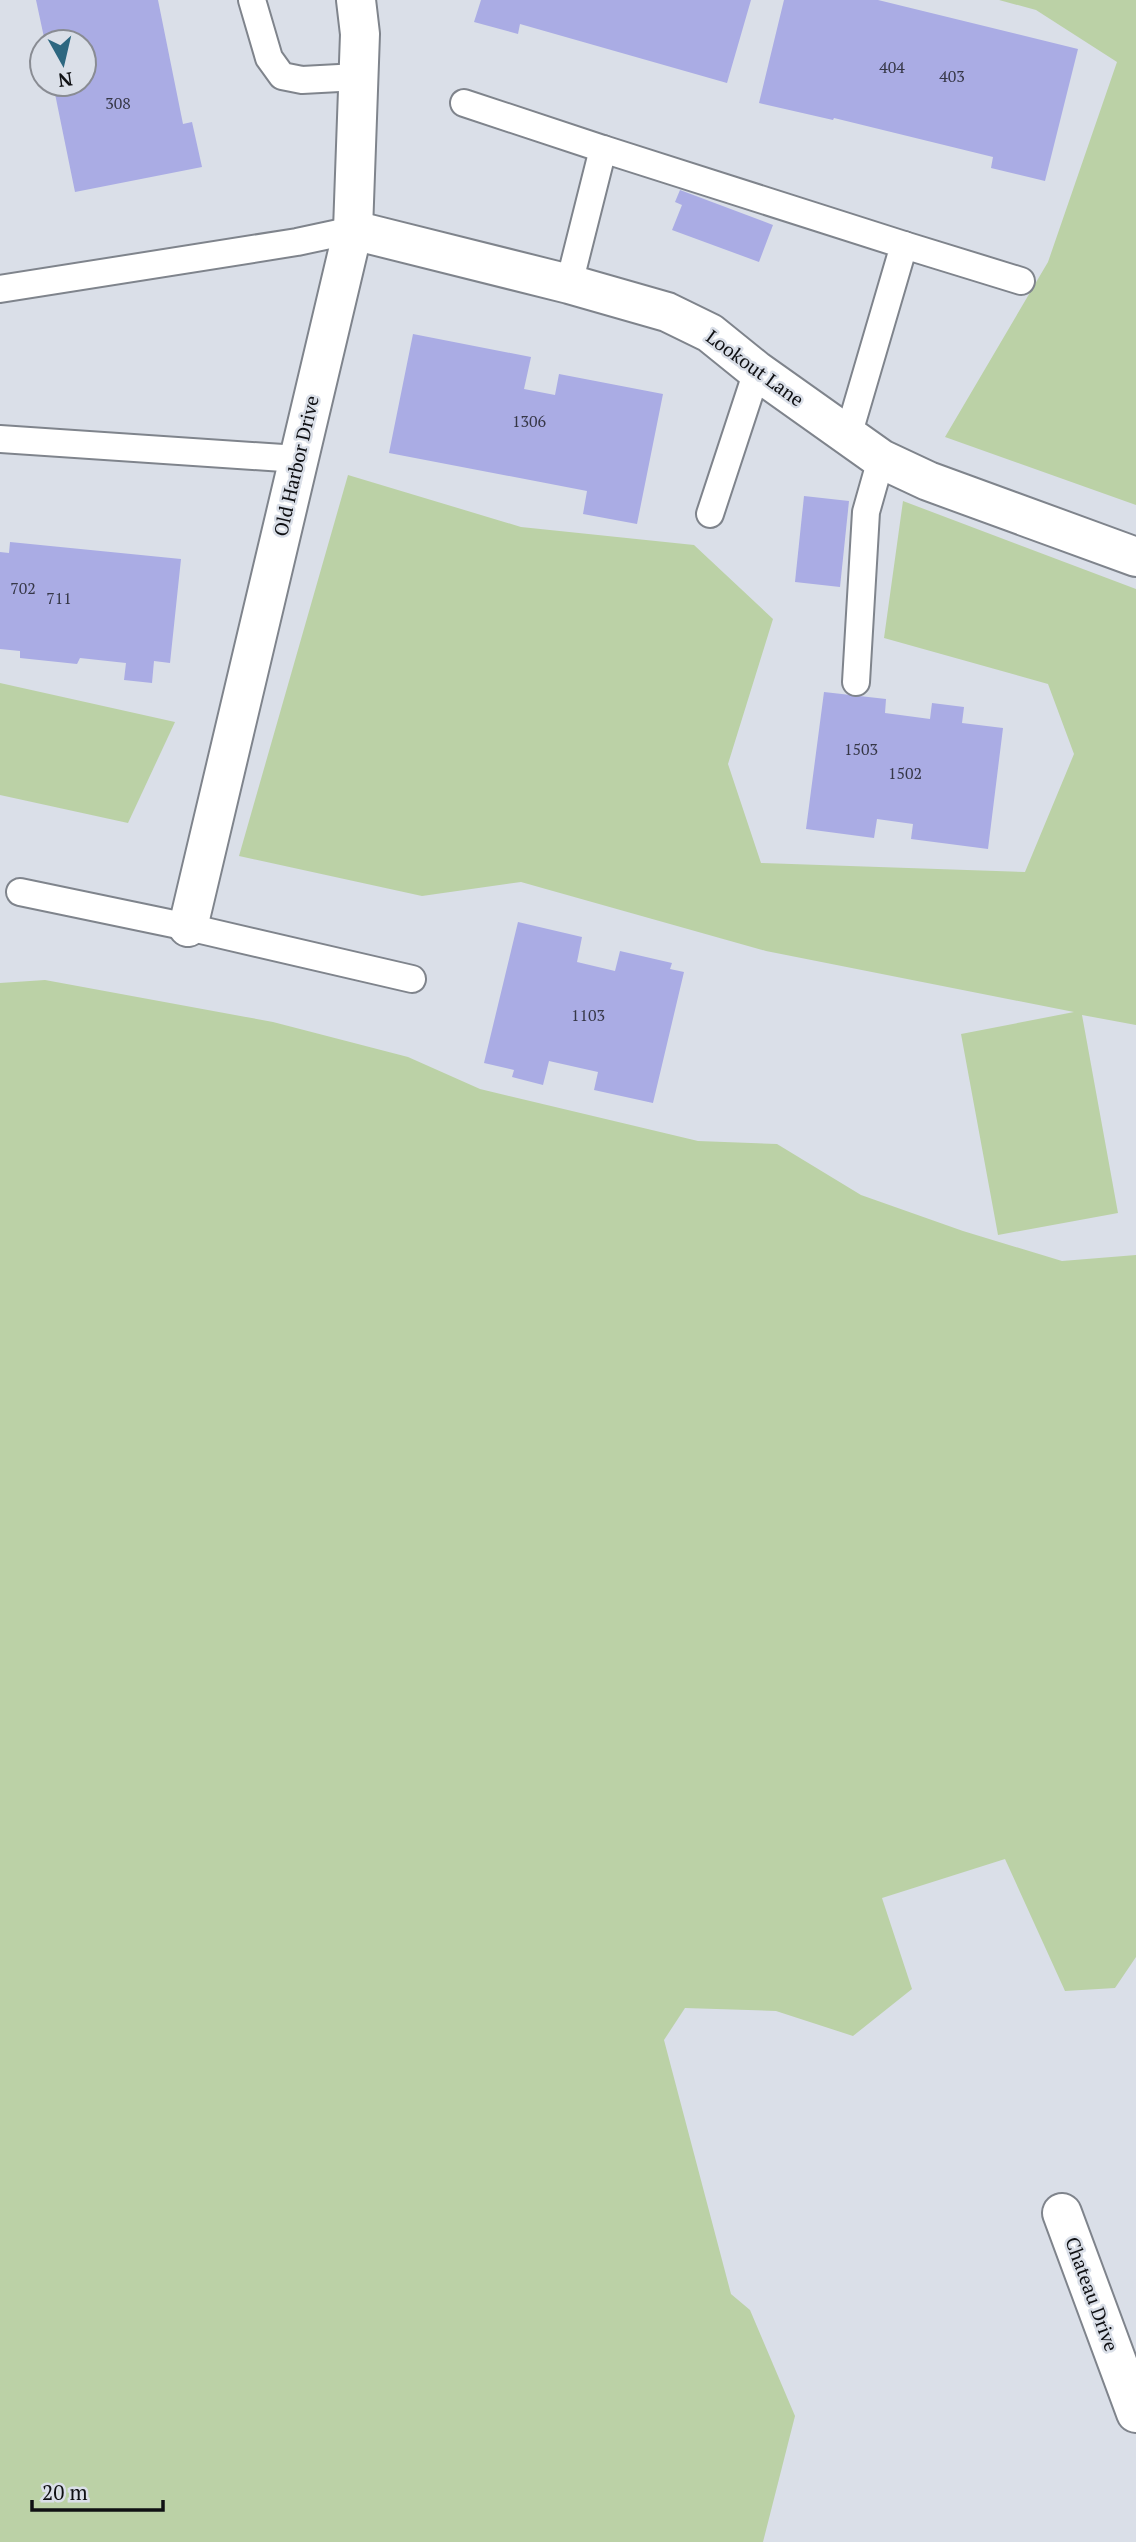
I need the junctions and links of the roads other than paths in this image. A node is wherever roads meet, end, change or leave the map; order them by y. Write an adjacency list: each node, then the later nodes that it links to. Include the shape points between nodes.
1 (252, 0): 3 (lane, via 269,58 282,76 302,80)
2 (356, 0): 3 (street, Old Harbor Drive)
3 (358, 77): 6 (street, Old Harbor Drive)
4 (464, 103): 5 (lane)
5 (603, 149): 7 (lane); 9 (lane)
6 (353, 230): 9 (street, Lookout Lane); 10 (lane); 14 (street, Old Harbor Drive)
7 (904, 245): 8 (lane); 12 (lane)
8 (1021, 281)
9 (569, 284): 11 (street, Lookout Lane, via 667,312 710,333)
10 (0, 289)
11 (757, 371): 12 (street, Lookout Lane); 16 (lane)
12 (848, 436): 15 (street, Lookout Lane)
13 (0, 439): 14 (lane)
14 (298, 459): 20 (street, Old Harbor Drive)
15 (881, 459): 17 (street, Lookout Lane); 18 (lane, via 866,512)
16 (710, 514)
17 (1136, 558)
18 (856, 682)
19 (20, 892): 20 (lane)
20 (188, 927): 21 (lane)
21 (412, 979)
22 (1062, 2214): 23 (street, Chateau Drive)
23 (1136, 2413)

